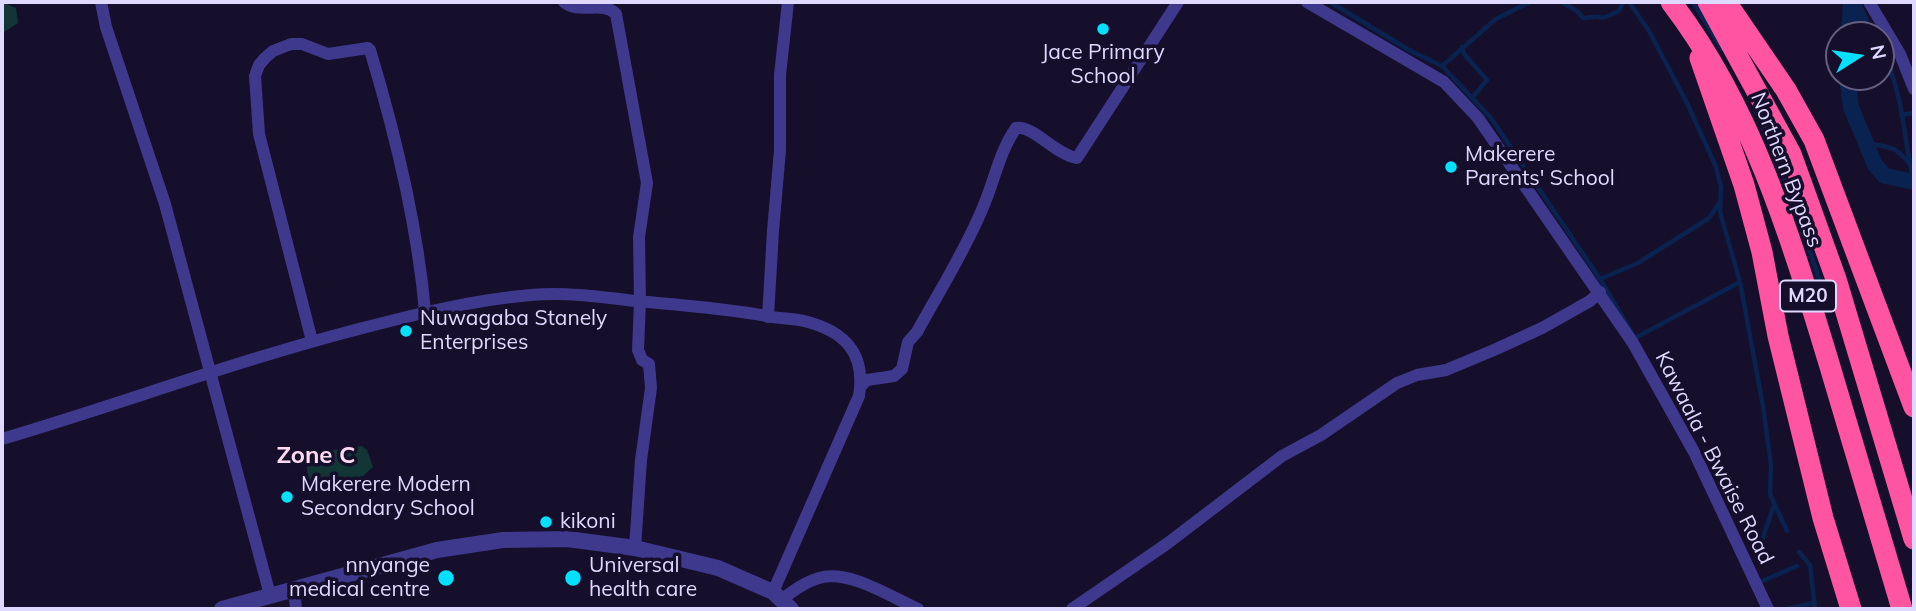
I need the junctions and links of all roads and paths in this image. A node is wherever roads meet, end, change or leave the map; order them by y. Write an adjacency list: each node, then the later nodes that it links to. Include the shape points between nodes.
1 (101, 2): 17 (street, via 165,204)
2 (564, 2): 13 (street, via 605,5 616,15 647,183 639,237)
3 (788, 2): 15 (street)
4 (1178, 2): 18 (street, via 1077,158 1016,128 999,157 964,249 908,342 902,369)
5 (1307, 2): 12 (street, Kawaala - Bwaise Road, via 1444,82 1501,148)
6 (1671, 2): 10 (highway, Northern Bypass / M20)
7 (1708, 2): 21 (highway, Northern Bypass, via 1791,154 1836,279)
8 (1726, 2): 19 (highway, via 1786,90 1814,141)
9 (1869, 2): 11 (street, via 1900,54)
10 (1691, 28): 31 (highway, via 1744,185 1823,518); 32 (highway, Northern Bypass / M20, via 1730,92 1770,184)
11 (1914, 89)
12 (1600, 292): 29 (street, via 1542,328 1494,350 1397,383 1282,456); 30 (street, Kawaala - Bwaise Road, via 1674,413)
13 (640, 301): 14 (street, via 541,294); 15 (street); 22 (street, via 638,350 649,364 651,380)
14 (425, 311): 16 (street); 16 (street, via 414,222 370,50 328,54 290,44 273,51 259,65 255,98 262,146)
15 (768, 317): 18 (street, via 811,323 844,340 861,366)
16 (312, 341): 17 (street)
17 (211, 371): 20 (street); 24 (street)
18 (861, 386): 25 (street)
19 (1914, 407)
20 (2, 439)
21 (1914, 539)
22 (635, 548): 23 (street, via 567,539 503,540 437,550); 25 (street, via 718,568)
23 (294, 589): 24 (street); 27 (street)
24 (270, 596): 26 (street)
25 (781, 600): 28 (street, via 823,577 851,578)
26 (222, 609)
27 (296, 609)
28 (918, 609)
29 (1072, 609)
30 (1768, 609)
31 (1851, 609)
32 (1902, 609)

